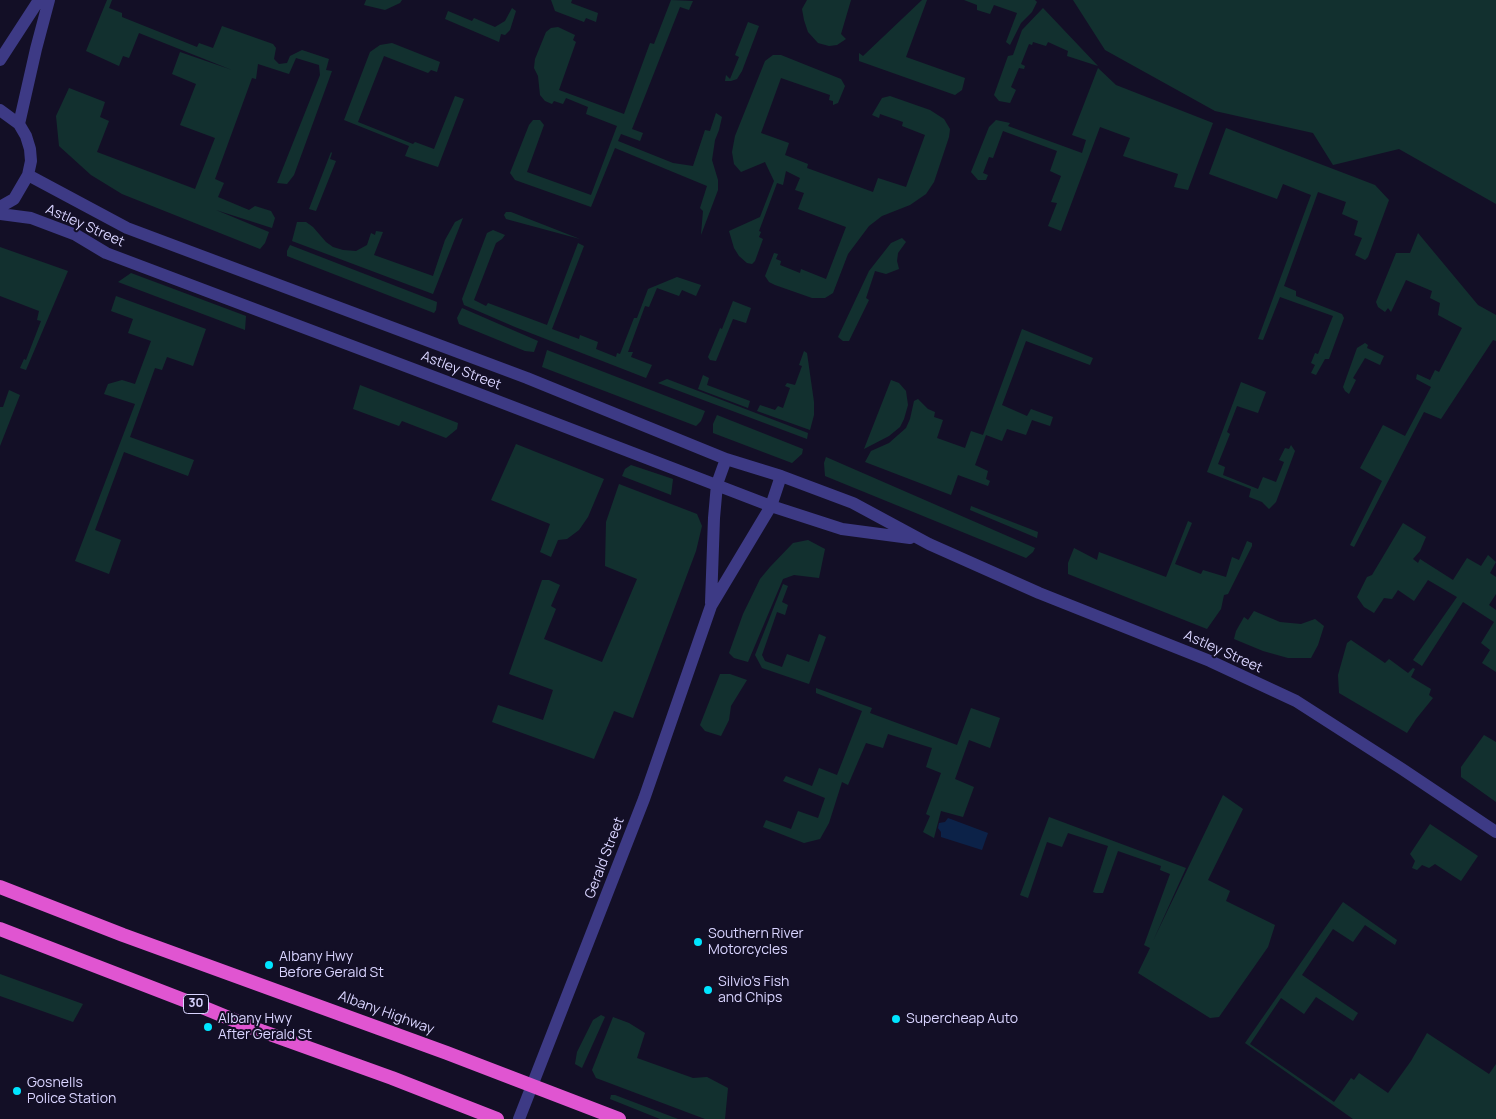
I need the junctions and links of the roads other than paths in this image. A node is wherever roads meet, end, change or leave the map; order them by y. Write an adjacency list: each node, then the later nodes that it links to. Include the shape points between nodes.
1 (39, 0): 3 (street)
2 (49, 0): 5 (street)
3 (0, 60)
4 (0, 110): 5 (street)
5 (19, 124): 6 (street, via 30,149)
6 (28, 175): 7 (street, via 14,199); 9 (street, Astley Street, via 127,228 527,378)
7 (0, 207)
8 (0, 214): 11 (street, Astley Street, via 31,218 76,235 106,253)
9 (726, 459): 10 (street, Astley Street); 11 (street, Gerald Street)
10 (781, 476): 12 (street, Gerald Street); 13 (street, Astley Street, via 853,502)
11 (717, 484): 12 (street, Astley Street); 14 (street, Gerald Street)
12 (771, 506): 13 (street, Astley Street, via 842,528); 14 (street, Gerald Street)
13 (918, 539): 15 (street, Astley Street, via 1039,593 1210,661 1296,701)
14 (711, 606): 18 (street, Gerald Street, via 644,799)
15 (1496, 832)
16 (0, 887): 18 (highway, Albany Highway)
17 (0, 929): 19 (highway, 30)
18 (531, 1086): 20 (street, Gerald Street); 21 (highway, Albany Highway)
19 (497, 1119)
20 (519, 1119)
21 (618, 1119)

